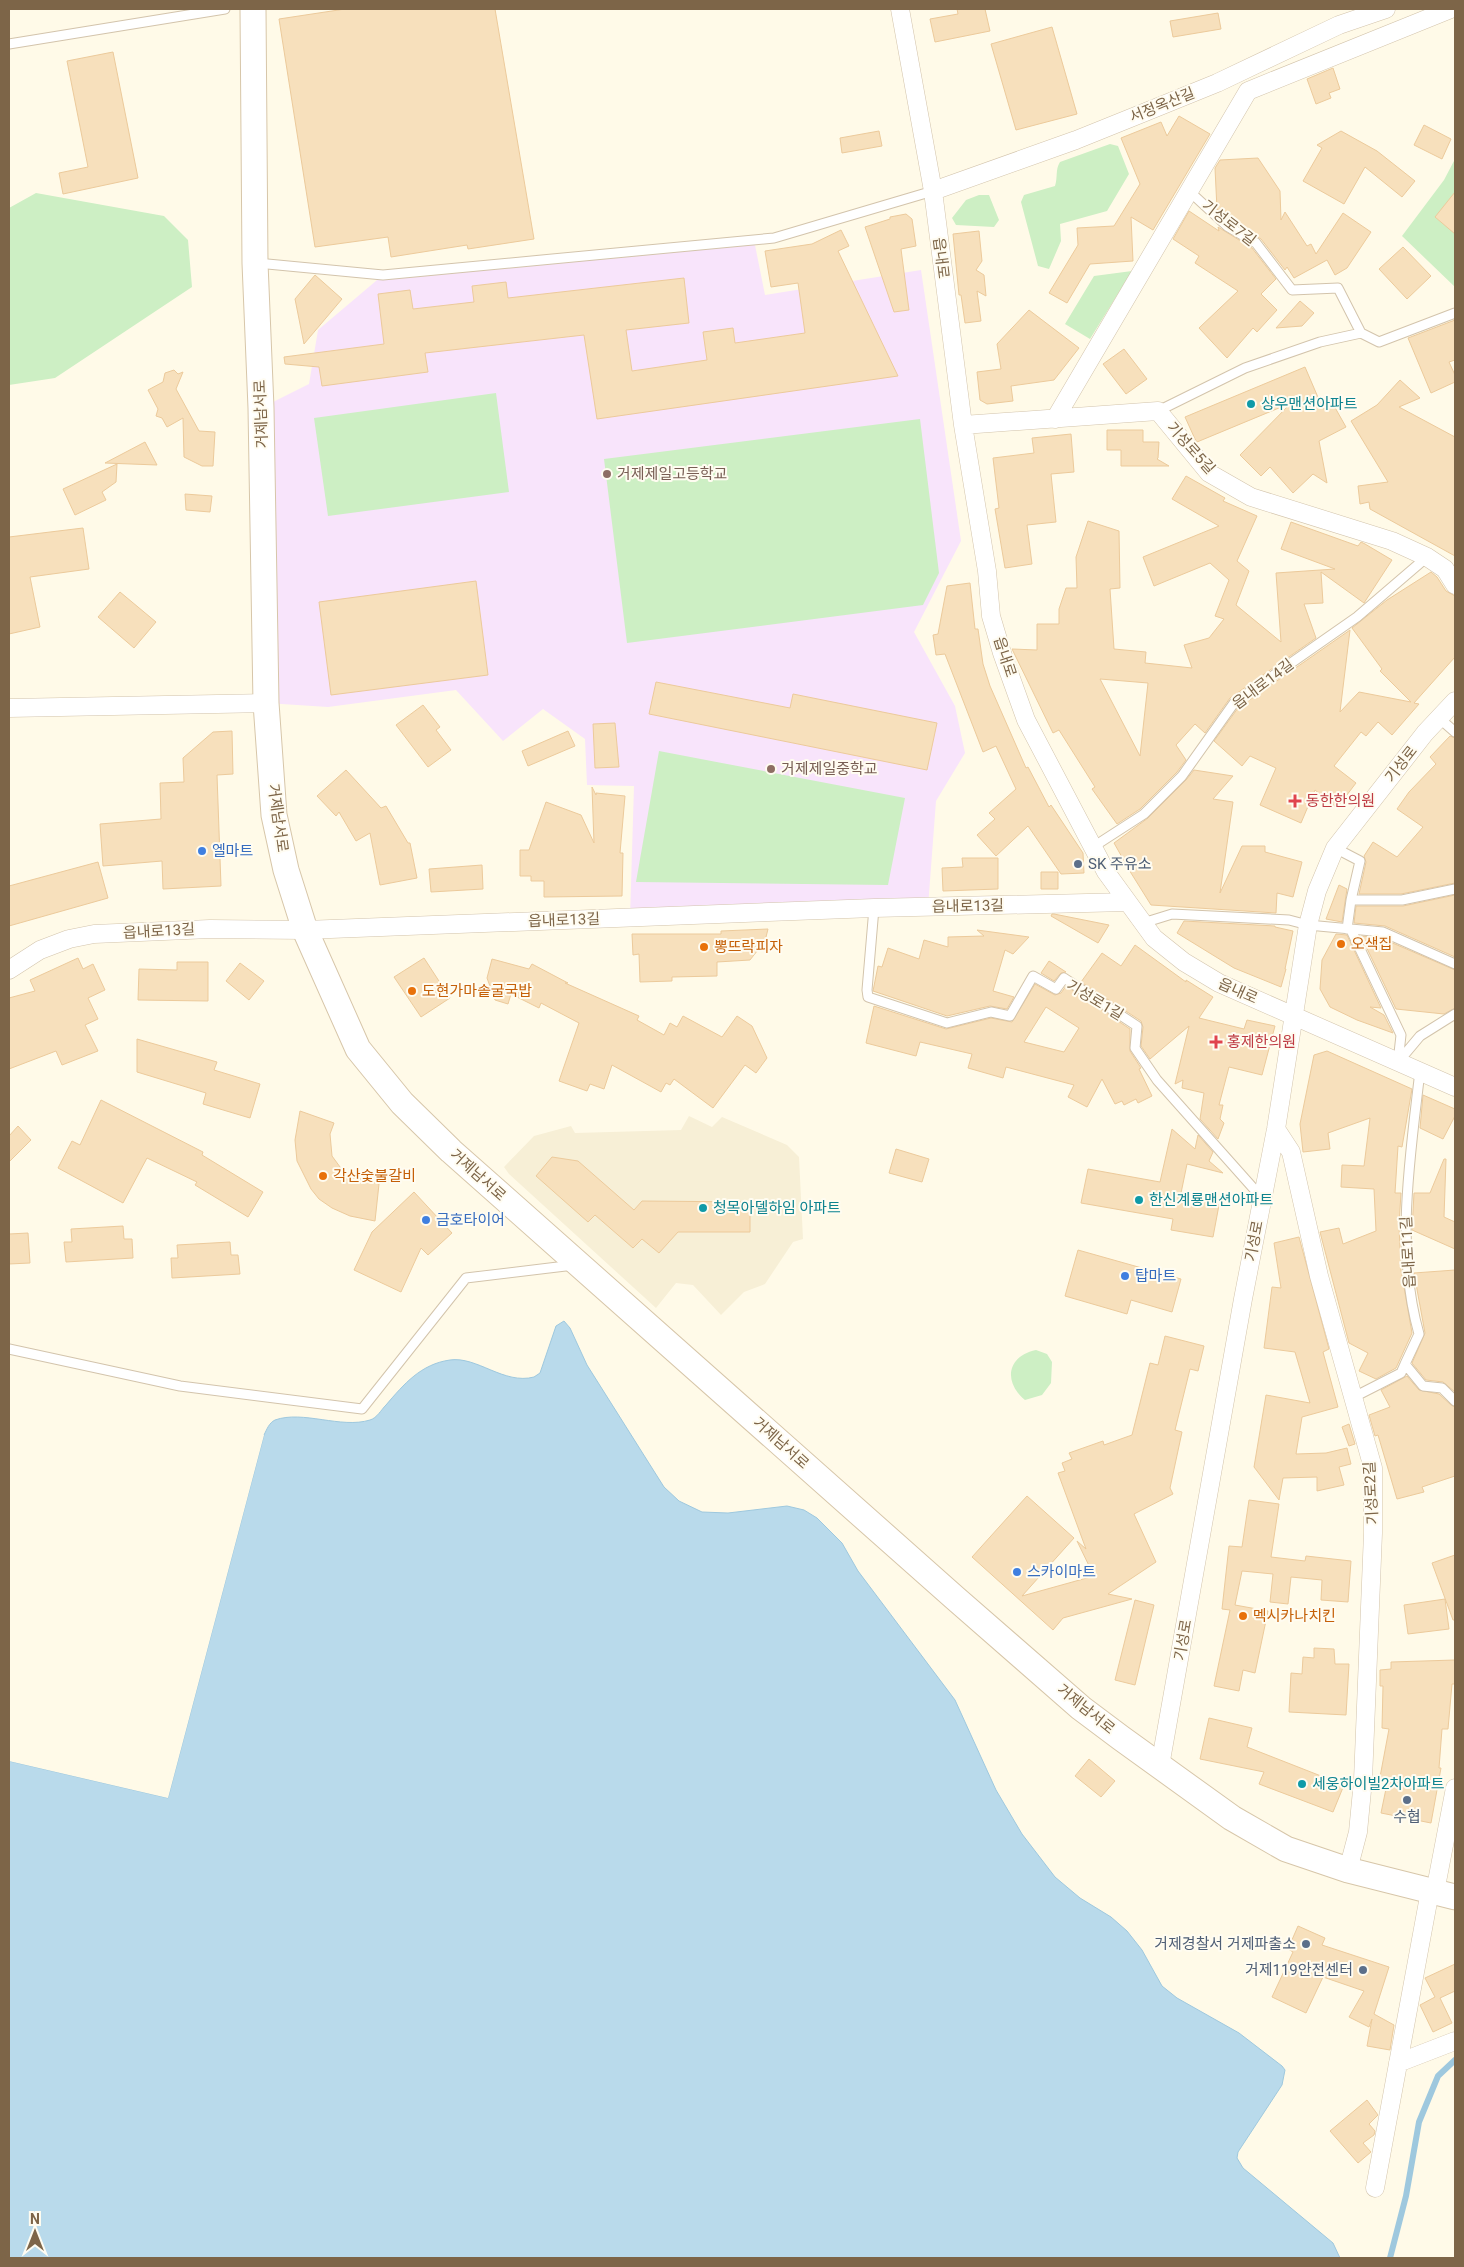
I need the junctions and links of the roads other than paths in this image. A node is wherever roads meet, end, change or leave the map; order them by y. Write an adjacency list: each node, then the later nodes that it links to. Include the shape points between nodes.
1 (225, 9): 6 (lane)
2 (253, 9): 9 (main road, 거제남서로)
3 (900, 9): 7 (street, 읍내로)
4 (1386, 9): 7 (street, 서정옥산길, via 1338,25 1217,83 1141,114)
5 (1451, 9): 8 (street, via 1248,91)
6 (9, 44)
7 (933, 191): 9 (lane, via 774,238 383,275); 14 (street, 읍내로)
8 (1189, 191): 11 (lane, 기성로7길, via 1226,226 1256,243 1292,290 1338,288); 13 (street)
9 (255, 263): 18 (main road, 거제남서로)
10 (1455, 313): 11 (lane, via 1379,342)
11 (1361, 333): 12 (lane, via 1320,342 1245,368)
12 (1158, 411): 13 (street, 기성로5길); 15 (street, 기성로5길, via 1209,473 1251,497 1392,541)
13 (1055, 419): 14 (street, 기성로5길)
14 (963, 425): 22 (street, 읍내로, via 987,571 991,616 1002,653 1026,720)
15 (1427, 557): 16 (street, 기성로5길, via 1445,568); 22 (lane, 읍내로14길, via 1357,617 1234,703 1182,776 1144,814)
16 (1455, 585)
17 (1455, 700): 20 (street, 기성로)
18 (266, 703): 19 (street); 31 (main road, 거제남서로, via 274,815 286,870)
19 (9, 708)
20 (1439, 718): 21 (lane); 23 (street, 기성로)
21 (1455, 732)
22 (1093, 847): 26 (street, 읍내로)
23 (1335, 848): 25 (lane, via 1360,861); 29 (street, 기성로, via 1317,891)
24 (1455, 889): 25 (lane, via 1402,900)
25 (1351, 900): 30 (lane)
26 (1127, 902): 27 (street, 읍내로13길); 28 (street, 읍내로)
27 (874, 908): 31 (street, 읍내로13길); 40 (lane, 기성로1길, via 868,997 947,1023 991,1012 1010,1016 1034,976 1056,989 1064,978 1137,1026 1135,1048 1157,1080)
28 (1143, 923): 29 (lane, via 1172,914 1289,920); 35 (street, 읍내로, via 1154,938 1184,962 1219,983)
29 (1308, 925): 30 (lane); 35 (street, 기성로)
30 (1349, 929): 32 (lane, via 1383,932); 36 (lane, via 1401,1035)
31 (305, 930): 33 (street, 읍내로13길, via 210,929 94,934 40,950); 41 (main road, 거제남서로, via 358,1049 402,1103)
32 (1455, 964)
33 (9, 970)
34 (1455, 1014): 36 (lane, via 1420,1036)
35 (1294, 1016): 36 (street, 읍내로); 39 (street, 기성로)
36 (1398, 1062): 37 (street, 읍내로)
37 (1420, 1071): 38 (street, 읍내로); 43 (lane, 읍내로11길, via 1405,1205 1410,1304 1419,1334)
38 (1455, 1087)
39 (1276, 1128): 40 (street, 기성로); 44 (street, 기성로2길, via 1290,1152 1319,1276)
40 (1262, 1198): 46 (street, 기성로)
41 (579, 1265): 42 (lane, via 466,1278 362,1409 180,1386); 46 (main road, 거제남서로, via 1081,1708)
42 (9, 1349)
43 (1405, 1364): 44 (lane, via 1401,1373); 45 (lane, via 1423,1386 1442,1388)
44 (1354, 1397): 48 (street, 기성로2길, via 1373,1468 1373,1533 1363,1780 1358,1832)
45 (1455, 1401)
46 (1160, 1766): 48 (main road, 거제남서로, via 1232,1818 1286,1849)
47 (1455, 1788): 49 (street)
48 (1348, 1870): 49 (main road, 거제남서로)
49 (1440, 1893): 51 (street)
50 (1455, 2041): 51 (street)
51 (1398, 2063): 52 (street)
52 (1375, 2188)

